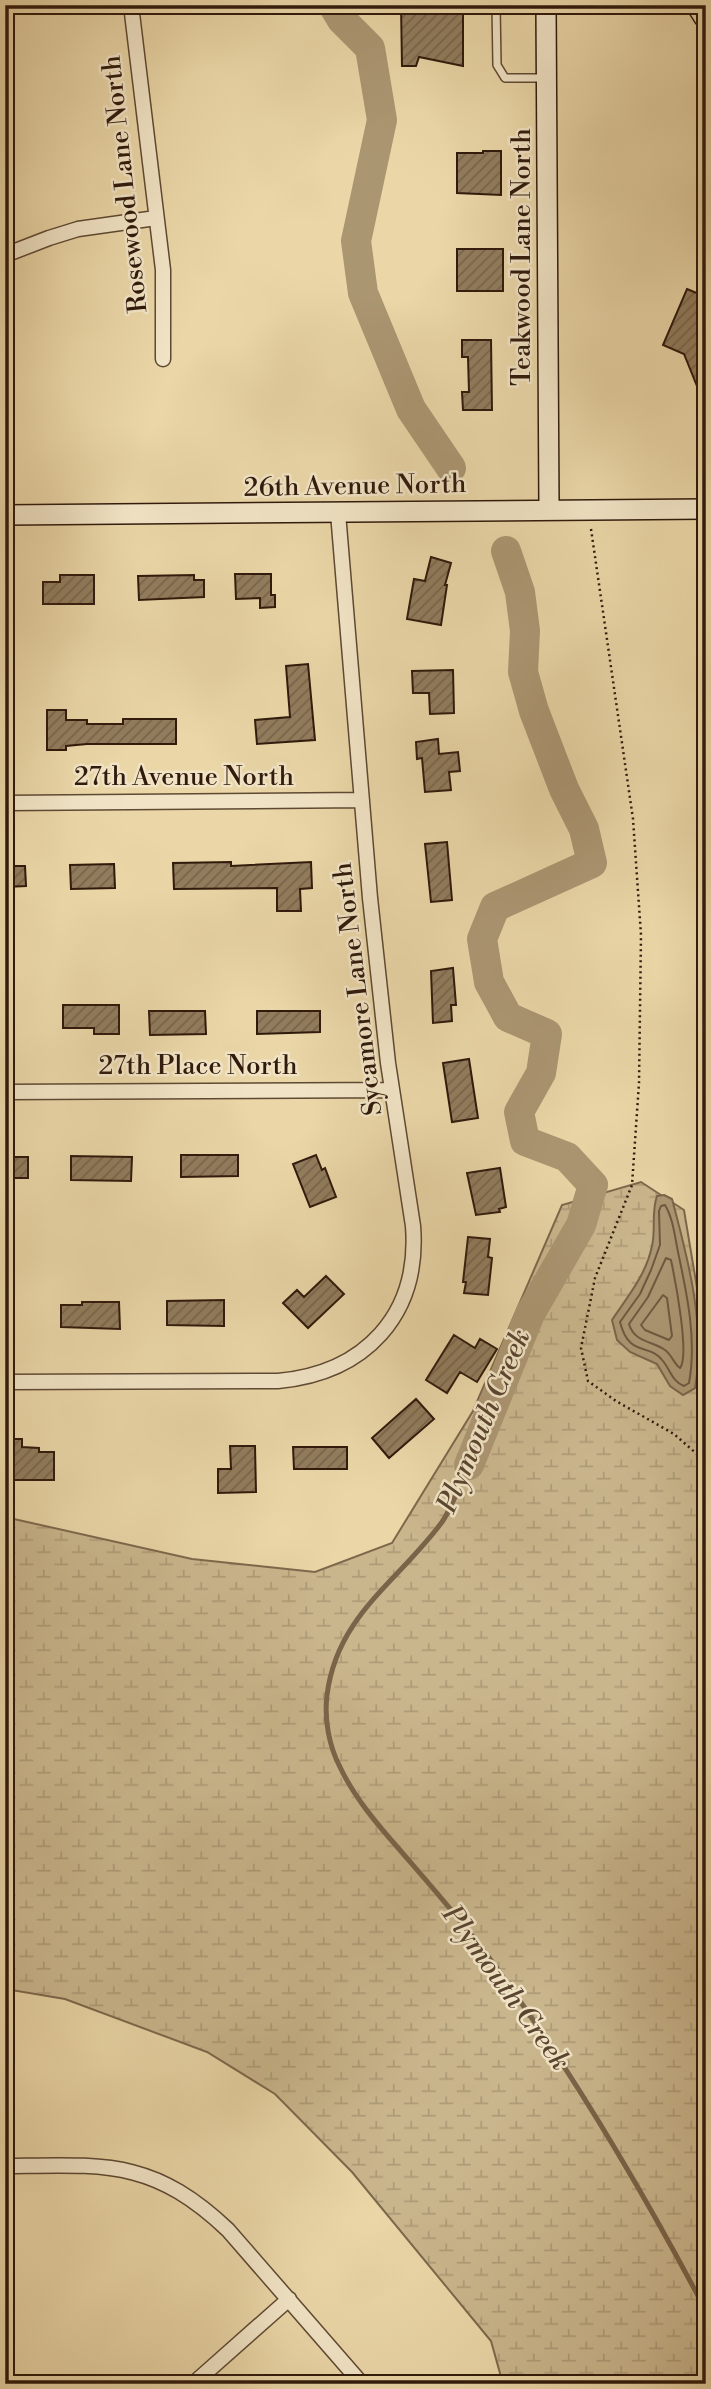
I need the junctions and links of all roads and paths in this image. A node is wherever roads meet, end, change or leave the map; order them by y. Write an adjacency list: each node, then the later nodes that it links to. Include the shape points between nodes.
1 (131, 5): 7 (street, Rosewood Lane North)
2 (496, 5): 6 (lane, via 497,65 505,78)
3 (546, 5): 6 (street, Teakwood Lane North)
4 (699, 5): 5 (highway)
5 (706, 16)
6 (547, 78): 10 (street, Teakwood Lane North)
7 (156, 218): 8 (street, via 78,229); 9 (street, Rosewood Lane North, via 163,270)
8 (5, 255)
9 (163, 359)
10 (549, 509): 12 (street, 26th Avenue North); 13 (street, 26th Avenue North)
11 (706, 509): 12 (street, 26th Avenue North)
12 (588, 510): 20 (path, via 633,819 641,935 632,1185 595,1278 581,1349 589,1381 674,1434)
13 (338, 513): 14 (street, 26th Avenue North); 15 (street, Sycamore Lane North)
14 (5, 515)
15 (362, 800): 16 (street, 27th Avenue North); 17 (street, Sycamore Lane North)
16 (5, 803)
17 (392, 1090): 18 (street, 27th Place North); 19 (street, Sycamore Lane North, via 415,1251 402,1301 372,1344 328,1371 278,1381)
18 (5, 1092)
19 (5, 1382)
20 (706, 1462)
21 (5, 2166): 22 (street, via 99,2166 151,2177 205,2208)
22 (289, 2300): 23 (street); 24 (street)
23 (193, 2384)
24 (362, 2384)

